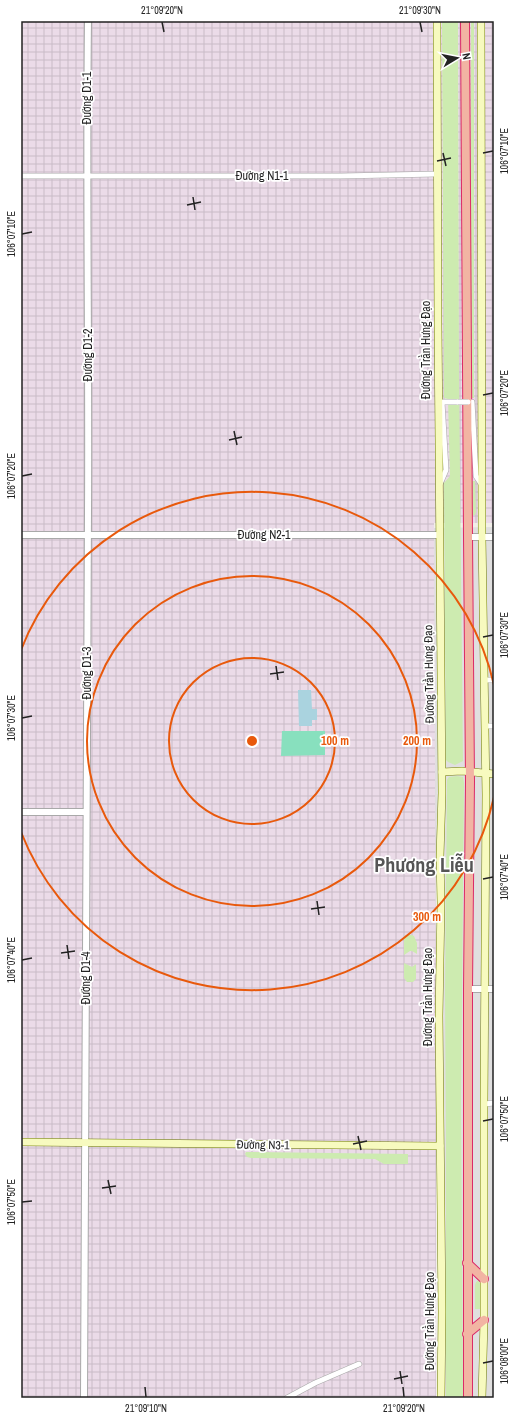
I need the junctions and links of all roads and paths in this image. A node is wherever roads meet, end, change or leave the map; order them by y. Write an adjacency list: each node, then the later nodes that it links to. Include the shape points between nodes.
1 (88, 21): 7 (street, Đường D1-1)
2 (437, 21): 5 (main road, Đường Trần Hưng Đạo)
3 (465, 21): 13 (highway)
4 (481, 21): 9 (main road)
5 (437, 174): 7 (street, Đường N1-1); 8 (main road, Đường Trần Hưng Đạo)
6 (21, 176): 7 (street, Đường N1-1)
7 (86, 176): 10 (street, Đường D1-2)
8 (440, 487): 9 (street, bridge, via 446,470 442,402 472,402 476,476); 12 (main road, Đường Trần Hưng Đạo)
9 (483, 488): 14 (main road)
10 (88, 534): 11 (street, Đường N2-1); 12 (street, Đường N2-1); 25 (street, Đường D1-3)
11 (21, 535)
12 (439, 535): 20 (main road, Đường Trần Hưng Đạo)
13 (468, 537): 14 (street); 21 (highway)
14 (482, 537): 15 (street); 16 (main road)
15 (494, 537)
16 (484, 680): 17 (street); 18 (main road)
17 (494, 680)
18 (485, 726): 19 (street); 22 (main road)
19 (494, 726)
20 (442, 772): 21 (main road); 33 (main road, Đường Trần Hưng Đạo)
21 (470, 772): 22 (main road); 26 (highway)
22 (486, 774): 23 (main road); 27 (main road)
23 (494, 774)
24 (21, 812): 25 (street)
25 (86, 812): 32 (street, Đường D1-4)
26 (468, 989): 27 (street); 34 (highway)
27 (485, 989): 28 (street); 30 (main road)
28 (494, 989)
29 (494, 1103): 30 (street)
30 (484, 1104): 35 (main road)
31 (21, 1142): 32 (main road, Đường N3-1)
32 (85, 1143): 33 (main road, Đường N3-1); 39 (street, Đường D1-4)
33 (440, 1146): 41 (main road, Đường Trần Hưng Đạo)
34 (467, 1263): 35 (highway); 37 (highway)
35 (484, 1279): 36 (main road)
36 (484, 1320): 37 (highway); 43 (main road)
37 (467, 1334): 42 (highway)
38 (359, 1364): 40 (street)
39 (84, 1398)
40 (287, 1398)
41 (442, 1398)
42 (468, 1398)
43 (482, 1398)

